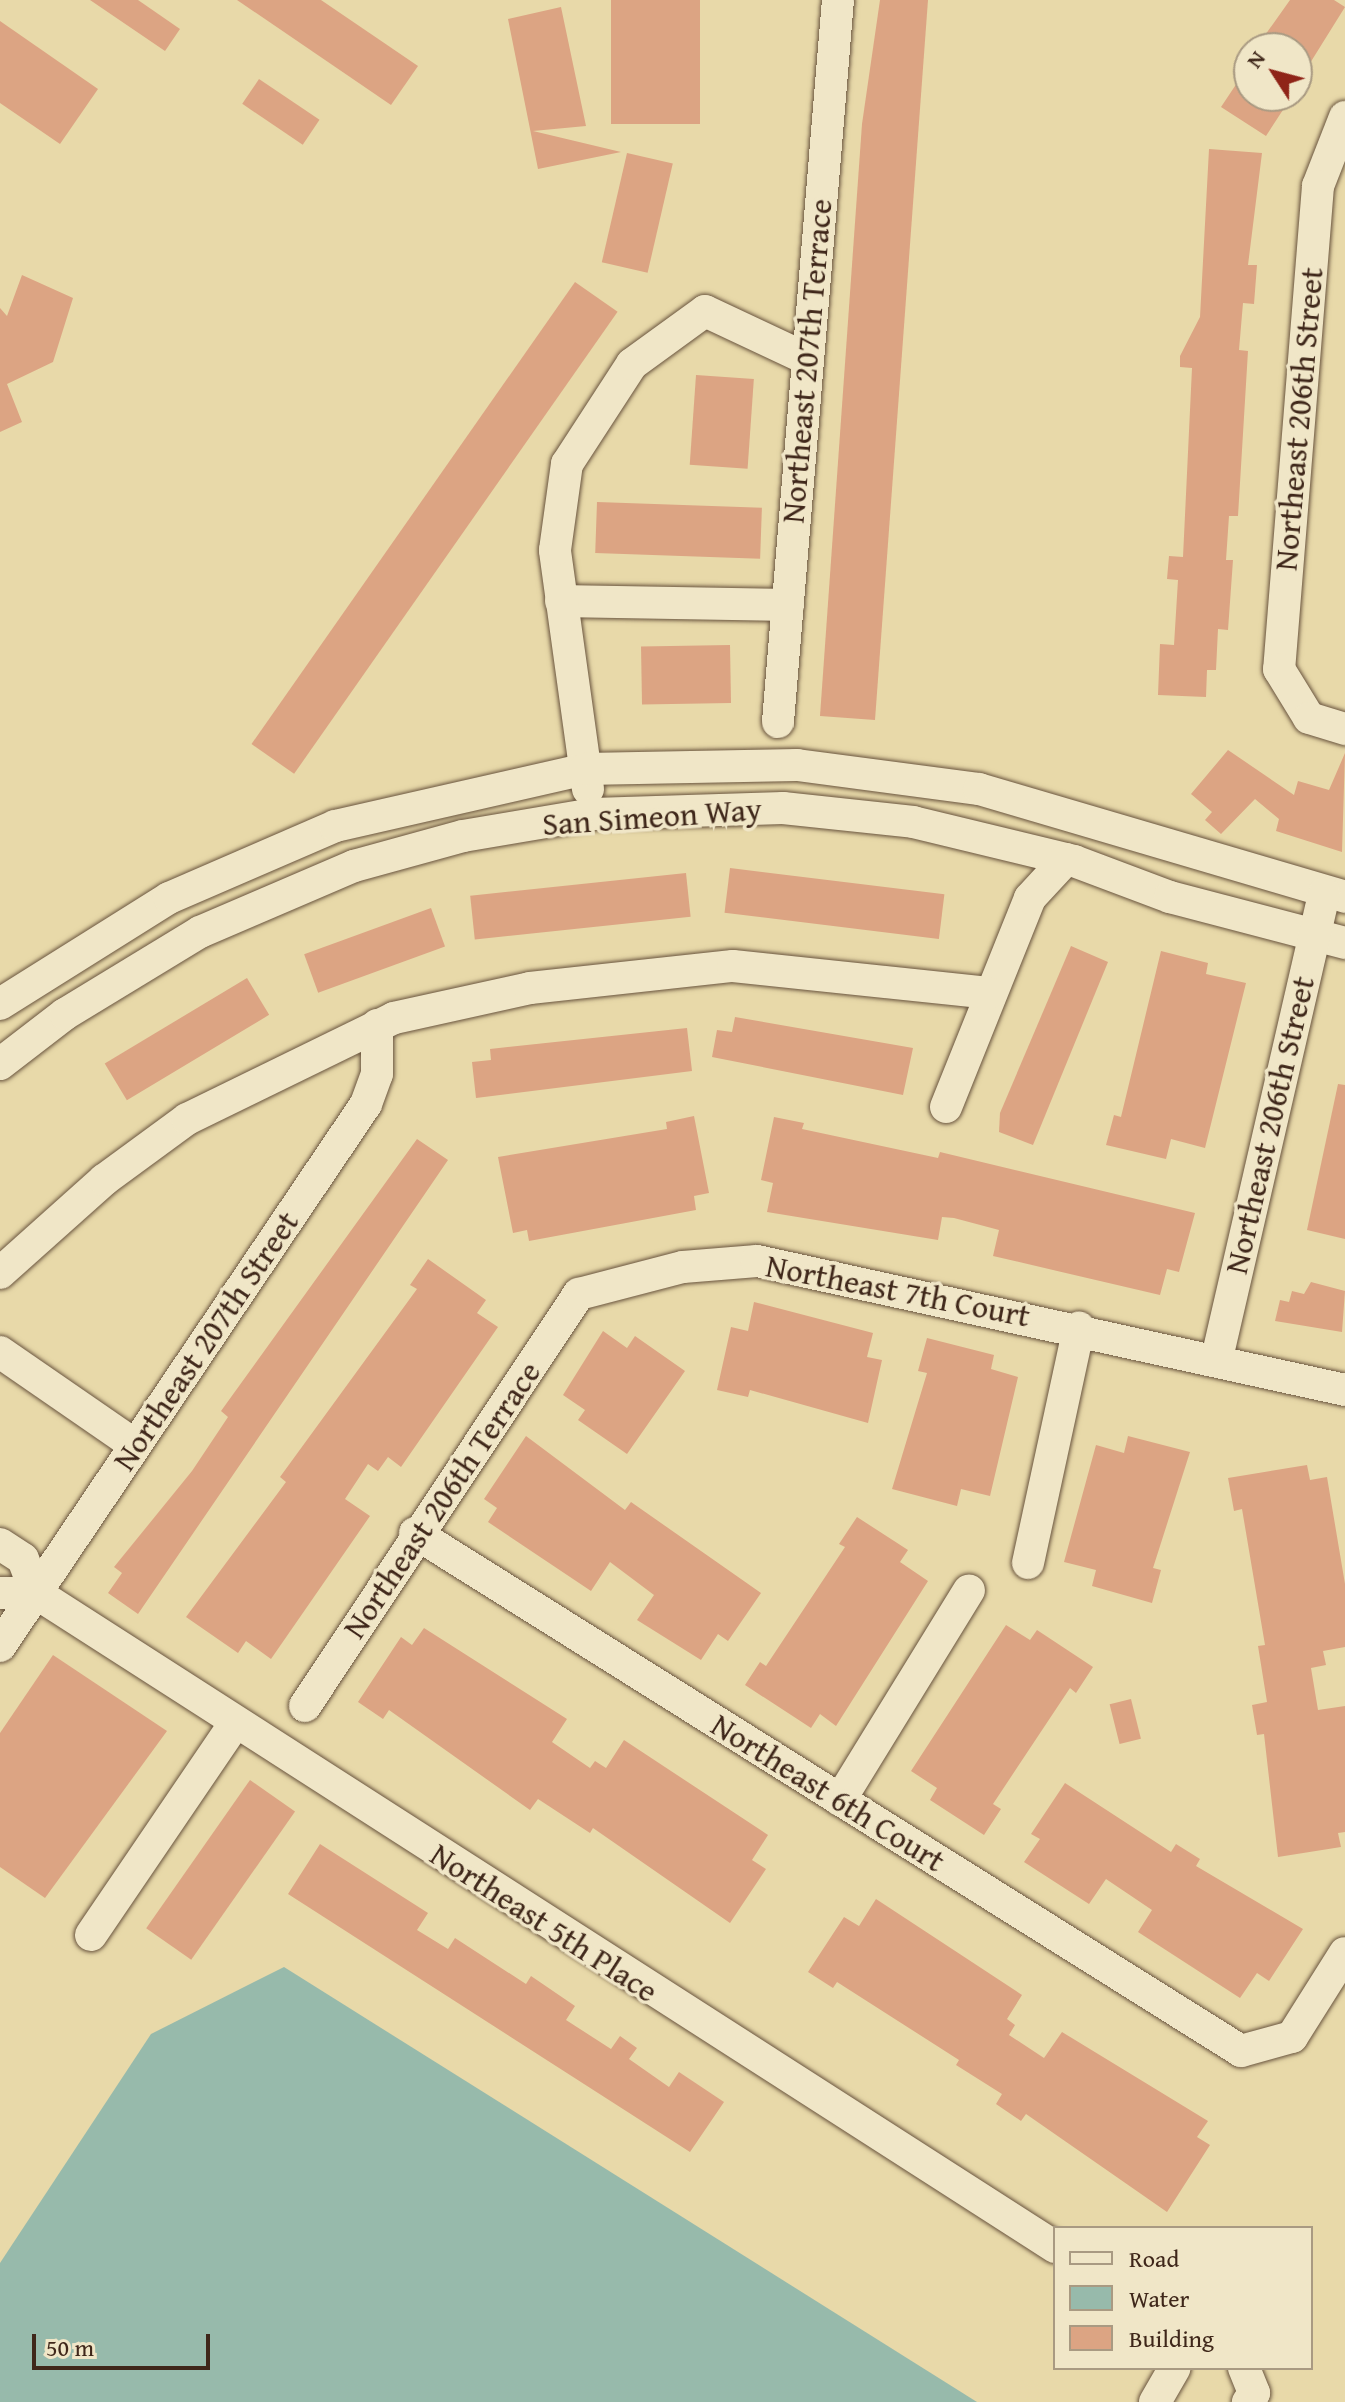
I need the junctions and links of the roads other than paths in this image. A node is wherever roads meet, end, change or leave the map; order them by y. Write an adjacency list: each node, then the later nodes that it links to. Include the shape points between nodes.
1 (838, 0): 3 (street, Northeast 207th Terrace)
2 (1345, 117): 7 (street, Northeast 206th Street, via 1318,186 1279,669 1309,718)
3 (805, 358): 4 (street, via 705,311 632,364 567,464 555,550); 5 (street, Northeast 207th Terrace)
4 (561, 601): 5 (street); 8 (street)
5 (788, 605): 6 (street, Northeast 207th Terrace)
6 (778, 722)
7 (1345, 729)
8 (585, 769): 9 (street); 11 (street, San Simeon Way, via 797,765 979,789); 15 (street, San Simeon Way, via 335,826 169,898)
9 (593, 814): 10 (street, San Simeon Way, via 783,808 913,822); 17 (street, San Simeon Way, via 463,836 354,866 200,932 65,1014)
10 (1066, 859): 12 (street, San Simeon Way); 14 (street, via 1019,923)
11 (1334, 895): 12 (street, Northeast 206th Street)
12 (1312, 938): 13 (street, San Simeon Way); 23 (street, Northeast 206th Street)
13 (1345, 943)
14 (989, 993): 16 (street, via 733,966 530,988); 18 (street)
15 (0, 1004)
16 (377, 1025): 19 (street, via 187,1119 104,1180); 25 (street, Northeast 207th Street, via 377,1074 366,1104)
17 (0, 1064)
18 (946, 1107)
19 (0, 1273)
20 (579, 1294): 21 (street, Northeast 7th Court, via 683,1267 757,1261); 26 (street, Northeast 206th Terrace)
21 (1079, 1327): 23 (street, Northeast 7th Court); 28 (street)
22 (0, 1352): 25 (street)
23 (1217, 1358): 24 (street, Northeast 7th Court)
24 (1345, 1390)
25 (135, 1445): 31 (street, Northeast 207th Street)
26 (415, 1533): 33 (street, Northeast 206th Terrace); 35 (street, Northeast 6th Court)
27 (0, 1544): 31 (street, via 23,1559)
28 (1028, 1563)
29 (969, 1590): 35 (street)
30 (0, 1593): 31 (street)
31 (36, 1593): 32 (street, Northeast 207th Street); 34 (street, Northeast 5th Place)
32 (0, 1646)
33 (305, 1706)
34 (235, 1723): 36 (street); 38 (street, Northeast 5th Place)
35 (840, 1800): 37 (street, Northeast 6th Court, via 1241,2051 1292,2037)
36 (91, 1935)
37 (1345, 1953)
38 (1053, 2246)
39 (1174, 2370): 41 (street)
40 (1245, 2370): 42 (street, via 1254,2393)
41 (1155, 2402)
42 (1248, 2402)

